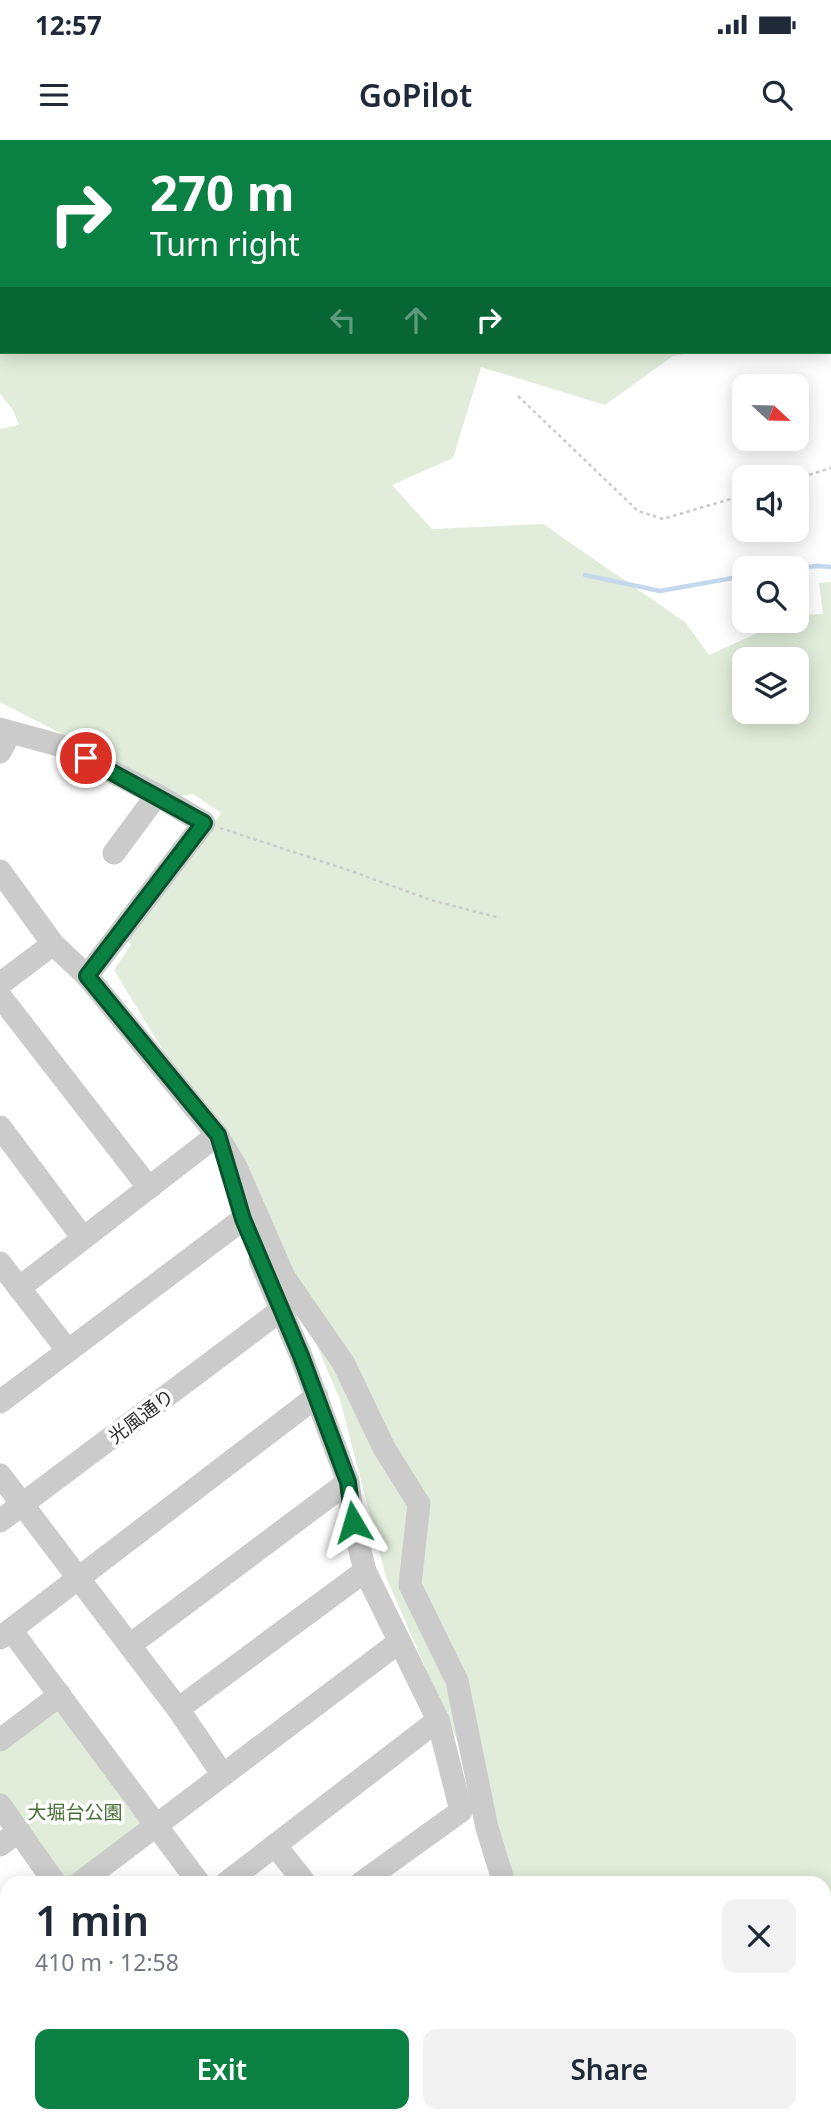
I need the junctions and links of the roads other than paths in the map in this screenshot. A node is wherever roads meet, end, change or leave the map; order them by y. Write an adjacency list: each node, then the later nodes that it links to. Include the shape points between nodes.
1 (4, 738): 2 (street, via 62,746)
2 (156, 795): 3 (street); 6 (street, via 204,823)
3 (114, 853)
4 (0, 872): 5 (street)
5 (53, 944): 6 (street); 7 (street)
6 (87, 976): 10 (street)
7 (0, 984)
8 (0, 996): 11 (street)
9 (0, 1127): 13 (street)
10 (218, 1135): 11 (street); 12 (street); 44 (street, via 284,1278 344,1364 384,1448 419,1504 410,1585 457,1681 487,1828)
11 (149, 1188): 13 (street)
12 (243, 1219): 16 (street); 17 (street)
13 (83, 1238): 15 (street)
14 (0, 1263): 15 (street)
15 (19, 1288): 17 (street)
16 (281, 1310): 18 (street); 22 (street, 光風通り)
17 (68, 1351): 19 (street)
18 (317, 1396): 21 (street); 25 (street)
19 (0, 1402)
20 (0, 1475): 22 (street)
21 (348, 1482): 24 (street); 28 (street)
22 (22, 1504): 23 (street, 光風通り); 25 (street)
23 (0, 1521)
24 (365, 1571): 27 (street); 30 (street)
25 (79, 1579): 26 (street); 28 (street)
26 (5, 1634): 29 (street)
27 (399, 1642): 31 (street); 33 (street)
28 (130, 1645): 30 (street)
29 (60, 1695): 32 (street); 35 (street)
30 (178, 1709): 33 (street)
31 (439, 1720): 37 (street); 43 (street, via 461,1811)
32 (0, 1740)
33 (223, 1775): 35 (street)
34 (0, 1805): 36 (street)
35 (157, 1827): 39 (street); 40 (street)
36 (9, 1838): 38 (street)
37 (275, 1845): 41 (street); 42 (street)
38 (48, 1876)
39 (90, 1876)
40 (194, 1876)
41 (235, 1876)
42 (300, 1876)
43 (371, 1876)
44 (502, 1876)

